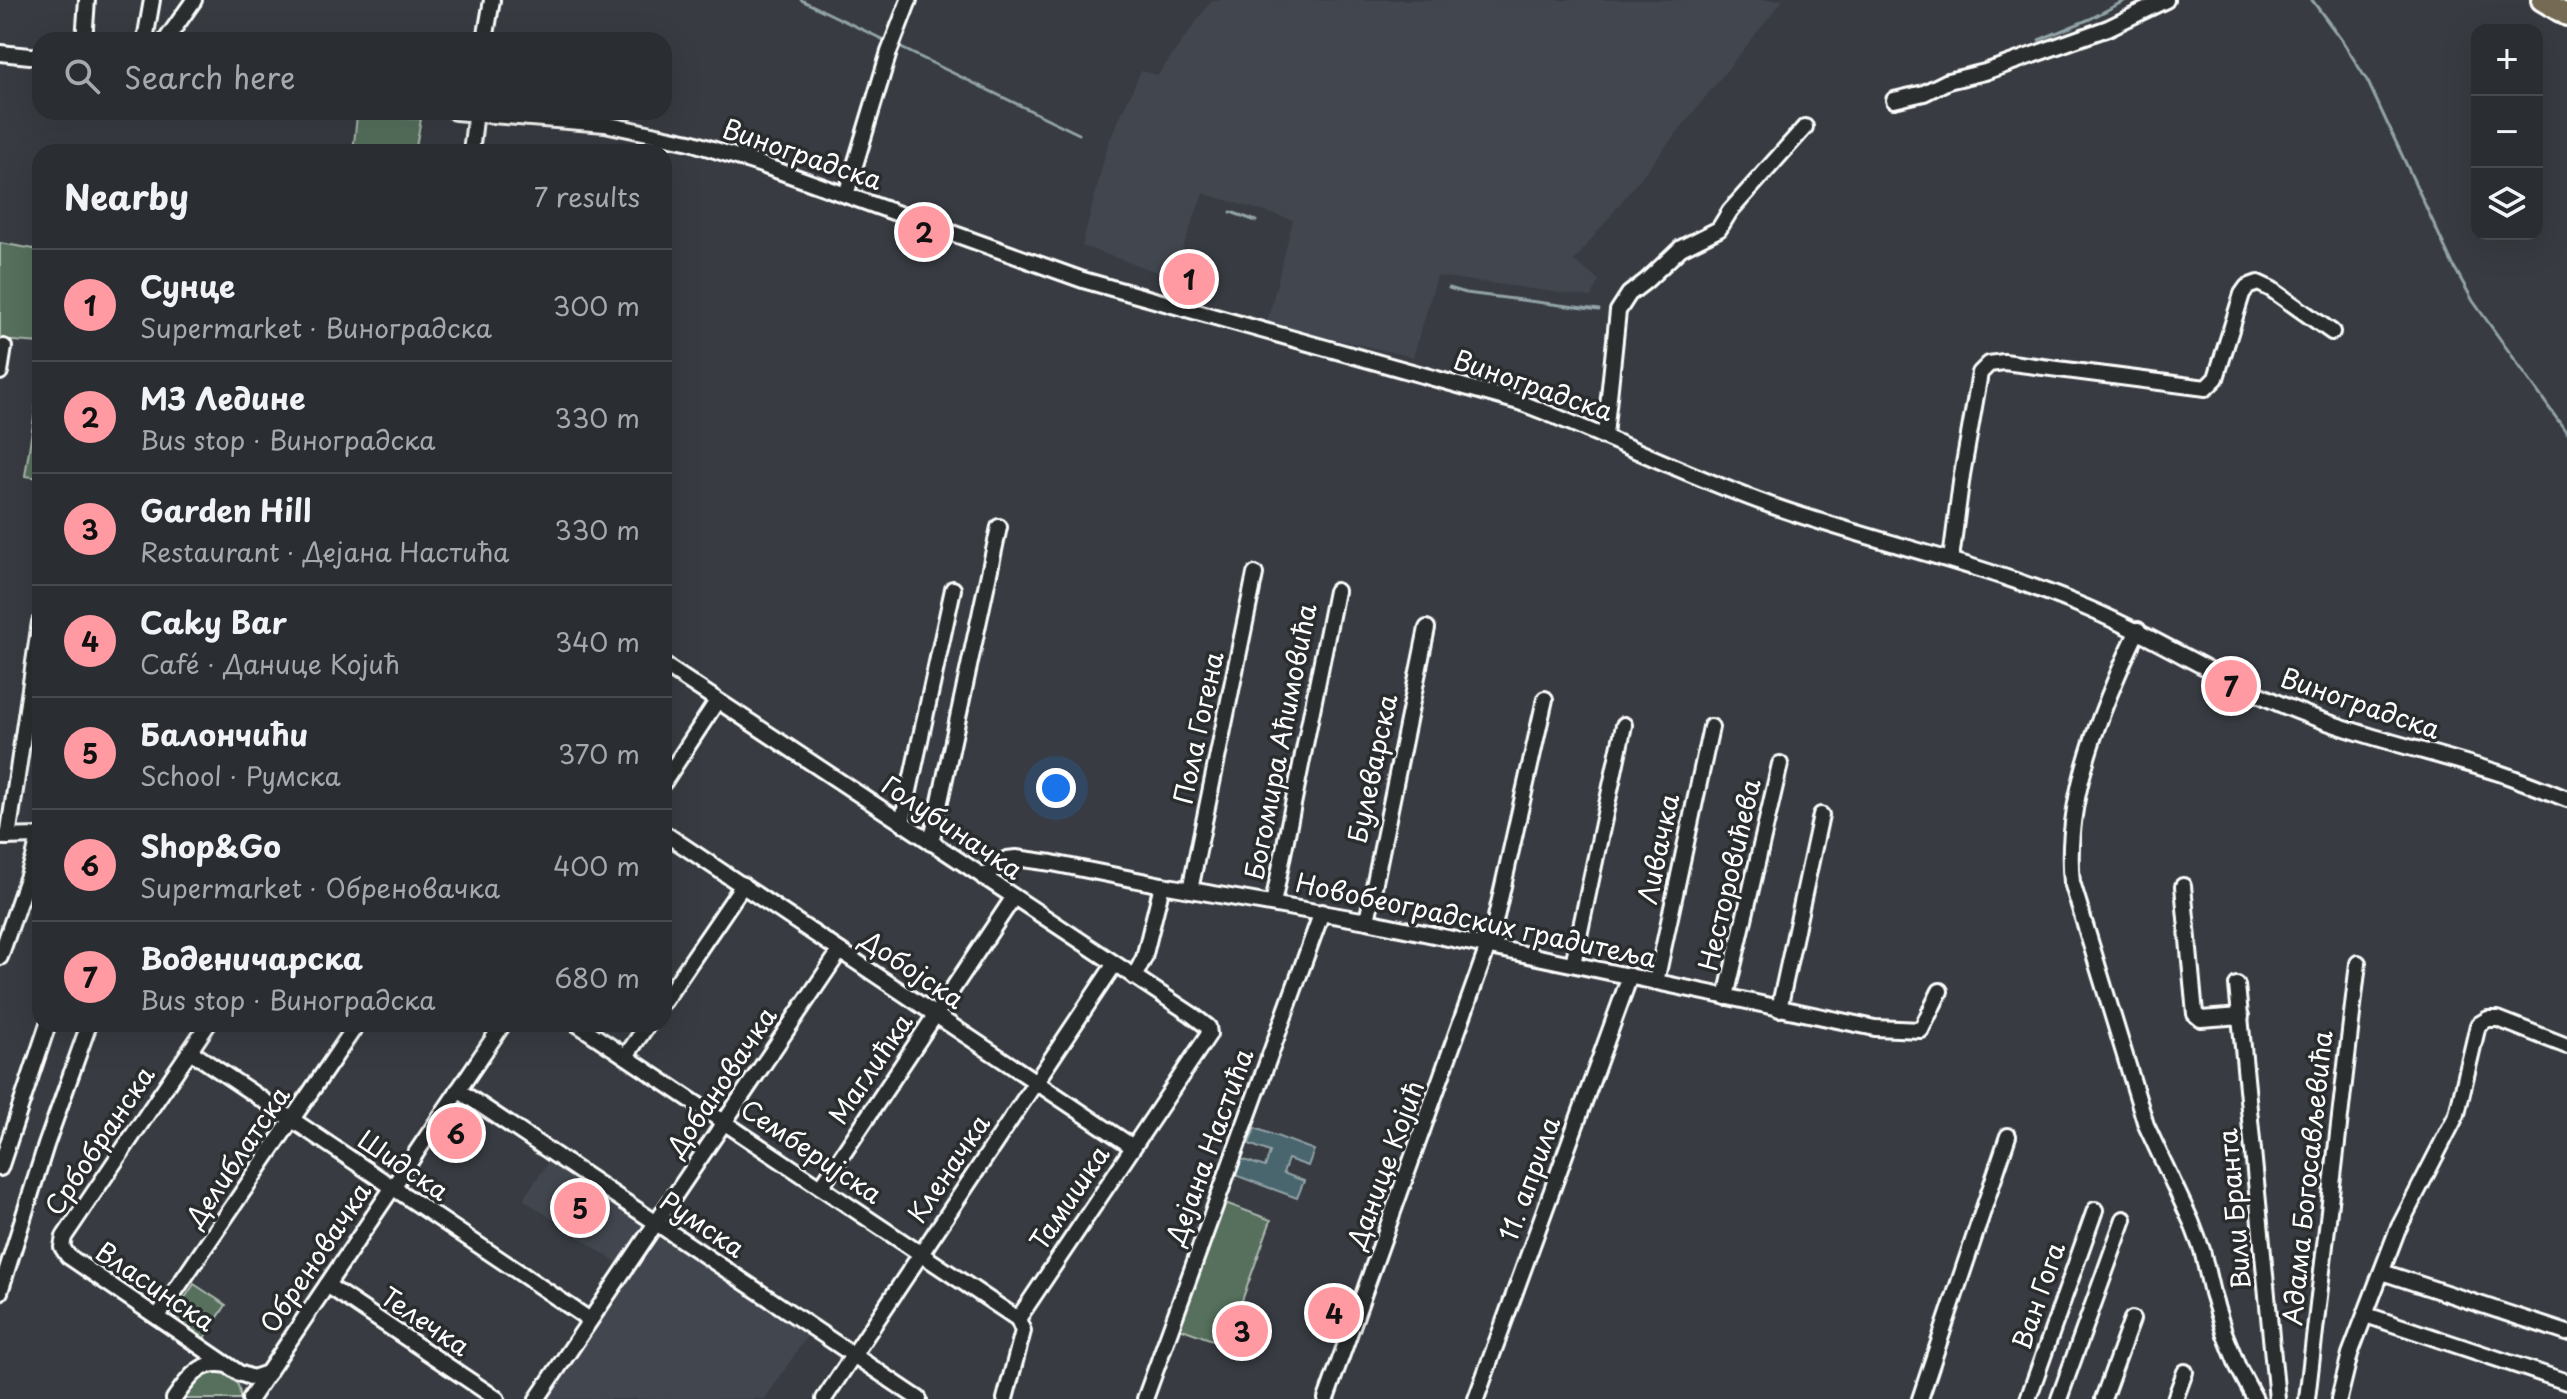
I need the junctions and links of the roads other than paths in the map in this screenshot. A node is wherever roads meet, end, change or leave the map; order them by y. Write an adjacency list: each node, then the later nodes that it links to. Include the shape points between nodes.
1 (87, 0): 9 (street)
2 (152, 0): 10 (street)
3 (194, 0): 11 (street)
4 (492, 0): 12 (street)
5 (909, 0): 20 (street)
6 (2166, 0): 15 (street, via 2108,28)
7 (2542, 0): 8 (highway)
8 (2567, 15)
9 (85, 32)
10 (146, 32)
11 (172, 32)
12 (486, 32)
13 (0, 53): 14 (street)
14 (32, 56)
15 (1894, 100)
16 (475, 120): 19 (street)
17 (558, 120): 20 (street, Виноградска, via 640,130)
18 (1805, 127): 24 (street, via 1719,229 1681,248 1629,294 1618,311)
19 (472, 144)
20 (846, 195): 24 (street, Виноградска, via 1083,280 1466,386)
21 (2332, 332): 26 (street, via 2258,283 2242,294 2216,378 2206,388 1989,364 1980,373)
22 (4, 347): 23 (street)
23 (0, 372)
24 (1605, 435): 26 (street, Виноградска, via 1771,505)
25 (999, 527): 46 (street)
26 (1951, 559): 31 (street, Виноградска)
27 (1255, 574): 52 (street, Пола Гогена)
28 (953, 589): 42 (street)
29 (1336, 591): 54 (street, Богомира Аћимовића)
30 (1427, 628): 56 (street, Булеварска)
31 (2138, 630): 40 (street, Виноградска, via 2300,712); 129 (street, via 2081,784 2071,849 2072,882 2146,1125 2191,1221 2227,1341)
32 (32, 670): 44 (street)
33 (672, 670): 35 (street, Голубиначка)
34 (1545, 699): 57 (street, Данице Којић)
35 (717, 701): 39 (street); 42 (street, Голубиначка)
36 (1624, 725): 61 (street)
37 (1711, 727): 65 (street, Ливачка)
38 (1780, 764): 69 (street, Несторовићева)
39 (672, 770)
40 (2567, 799)
41 (1821, 815): 70 (street)
42 (902, 823): 46 (street, Голубиначка)
43 (32, 836): 44 (street)
44 (4, 837)
45 (672, 838): 49 (street, Добојска)
46 (931, 843): 48 (street, Голубиначка)
47 (32, 864): 59 (street)
48 (984, 878): 50 (street, Новобеоградских градитеља, via 998,864 1016,858); 53 (street, Голубиначка)
49 (743, 885): 58 (street, Добојска); 67 (street)
50 (1162, 885): 52 (street, Новобеоградских градитеља); 64 (street, via 1144,958)
51 (2183, 886): 72 (street, via 2196,1017)
52 (1190, 890): 54 (street, Новобеоградских градитеља)
53 (1013, 898): 62 (street, Голубиначка); 71 (street, Маглићка)
54 (1273, 904): 55 (street, Новобеоградских градитеља)
55 (1322, 912): 56 (street, Новобеоградских градитеља); 121 (street, Дејана Настића)
56 (1367, 921): 57 (street, Новобеоградских градитеља)
57 (1488, 946): 61 (street, Новобеоградских градитеља); 122 (street, Данице Којић)
58 (840, 951): 71 (street, Добојска); 87 (street, Добановачка)
59 (0, 957)
60 (2358, 963): 131 (street, Адама Богосављевића)
61 (1573, 964): 63 (street, Новобеоградских градитеља)
62 (1114, 965): 64 (street, Голубиначка); 84 (street, Кленачка)
63 (1630, 976): 65 (street, Новобеоградских градитеља); 123 (street, 11. априла)
64 (1134, 977): 80 (street, Голубиначка, via 1198,1018)
65 (1656, 982): 69 (street, Новобеоградских градитеља)
66 (2237, 985): 72 (street, Вили Бранта)
67 (672, 989)
68 (1940, 991): 70 (street, Новобеоградских градитеља, via 1921,1030 1875,1028)
69 (1726, 997): 70 (street, Новобеоградских градитеља)
70 (1779, 1009)
71 (935, 1015): 84 (street, Добојска); 92 (street, Маглићка)
72 (2241, 1016): 130 (street, Вили Бранта)
73 (45, 1032): 90 (street)
74 (86, 1032): 100 (street)
75 (203, 1032): 82 (street, Србобранска)
76 (352, 1032): 86 (street, Делиблатска)
77 (498, 1032): 85 (street, Обреновачка)
78 (589, 1032): 83 (street, Семберијска)
79 (642, 1032): 83 (street)
80 (1209, 1034): 89 (street, Тамишка)
81 (2567, 1046): 98 (street, via 2498,1019 2476,1028 2457,1114 2403,1216)
82 (190, 1051): 86 (street, Шидска); 96 (street, Србобранска)
83 (626, 1056): 87 (street, Семберијска)
84 (1035, 1083): 89 (street, Добојска); 97 (street, Кленачка)
85 (458, 1090): 91 (street, Обреновачка); 95 (street, Румска)
86 (292, 1120): 91 (street, Шидска); 102 (street, Делиблатска)
87 (724, 1122): 92 (street, Семберијска); 95 (street, Добановачка)
88 (2008, 1136): 124 (street)
89 (1133, 1147): 103 (street, Тамишка)
90 (0, 1168)
91 (393, 1187): 99 (street, Обреновачка); 105 (street, Шидска)
92 (821, 1187): 97 (street, Семберијска)
93 (2095, 1210): 125 (street, Ван Гога)
94 (2124, 1219): 126 (street)
95 (655, 1223): 105 (street, Добановачка); 108 (street, Румска)
96 (62, 1247): 102 (street, Власинска)
97 (921, 1254): 103 (street, Семберијска); 108 (street, Кленачка)
98 (2382, 1272): 101 (street); 106 (street)
99 (327, 1285): 111 (street, Обреновачка); 116 (street, Телечка)
100 (0, 1292)
101 (2366, 1315): 113 (street); 132 (street)
102 (158, 1316): 107 (street, Власинска)
103 (1018, 1319): 120 (street, via 1022,1336)
104 (2132, 1319): 127 (street)
105 (590, 1320): 117 (street, Добановачка)
106 (2567, 1333)
107 (187, 1337): 109 (street, Власинска); 112 (street, via 197,1355)
108 (853, 1355): 118 (street, Кленачка); 119 (street, Румска)
109 (234, 1369): 111 (street, via 253,1378); 112 (street, via 219,1363); 115 (street, Обреновачка)
110 (2185, 1372): 128 (street)
111 (268, 1373): 115 (street, Обреновачка)
112 (192, 1374): 114 (street)
113 (2567, 1382)
114 (174, 1399)
115 (250, 1399)
116 (497, 1399)
117 (537, 1399)
118 (824, 1399)
119 (919, 1399)
120 (1005, 1399)
121 (1145, 1399)
122 (1326, 1399)
123 (1476, 1399)
124 (1920, 1399)
125 (2028, 1399)
126 (2059, 1399)
127 (2103, 1399)
128 (2175, 1399)
129 (2255, 1399)
130 (2277, 1399)
131 (2307, 1399)
132 (2339, 1399)

